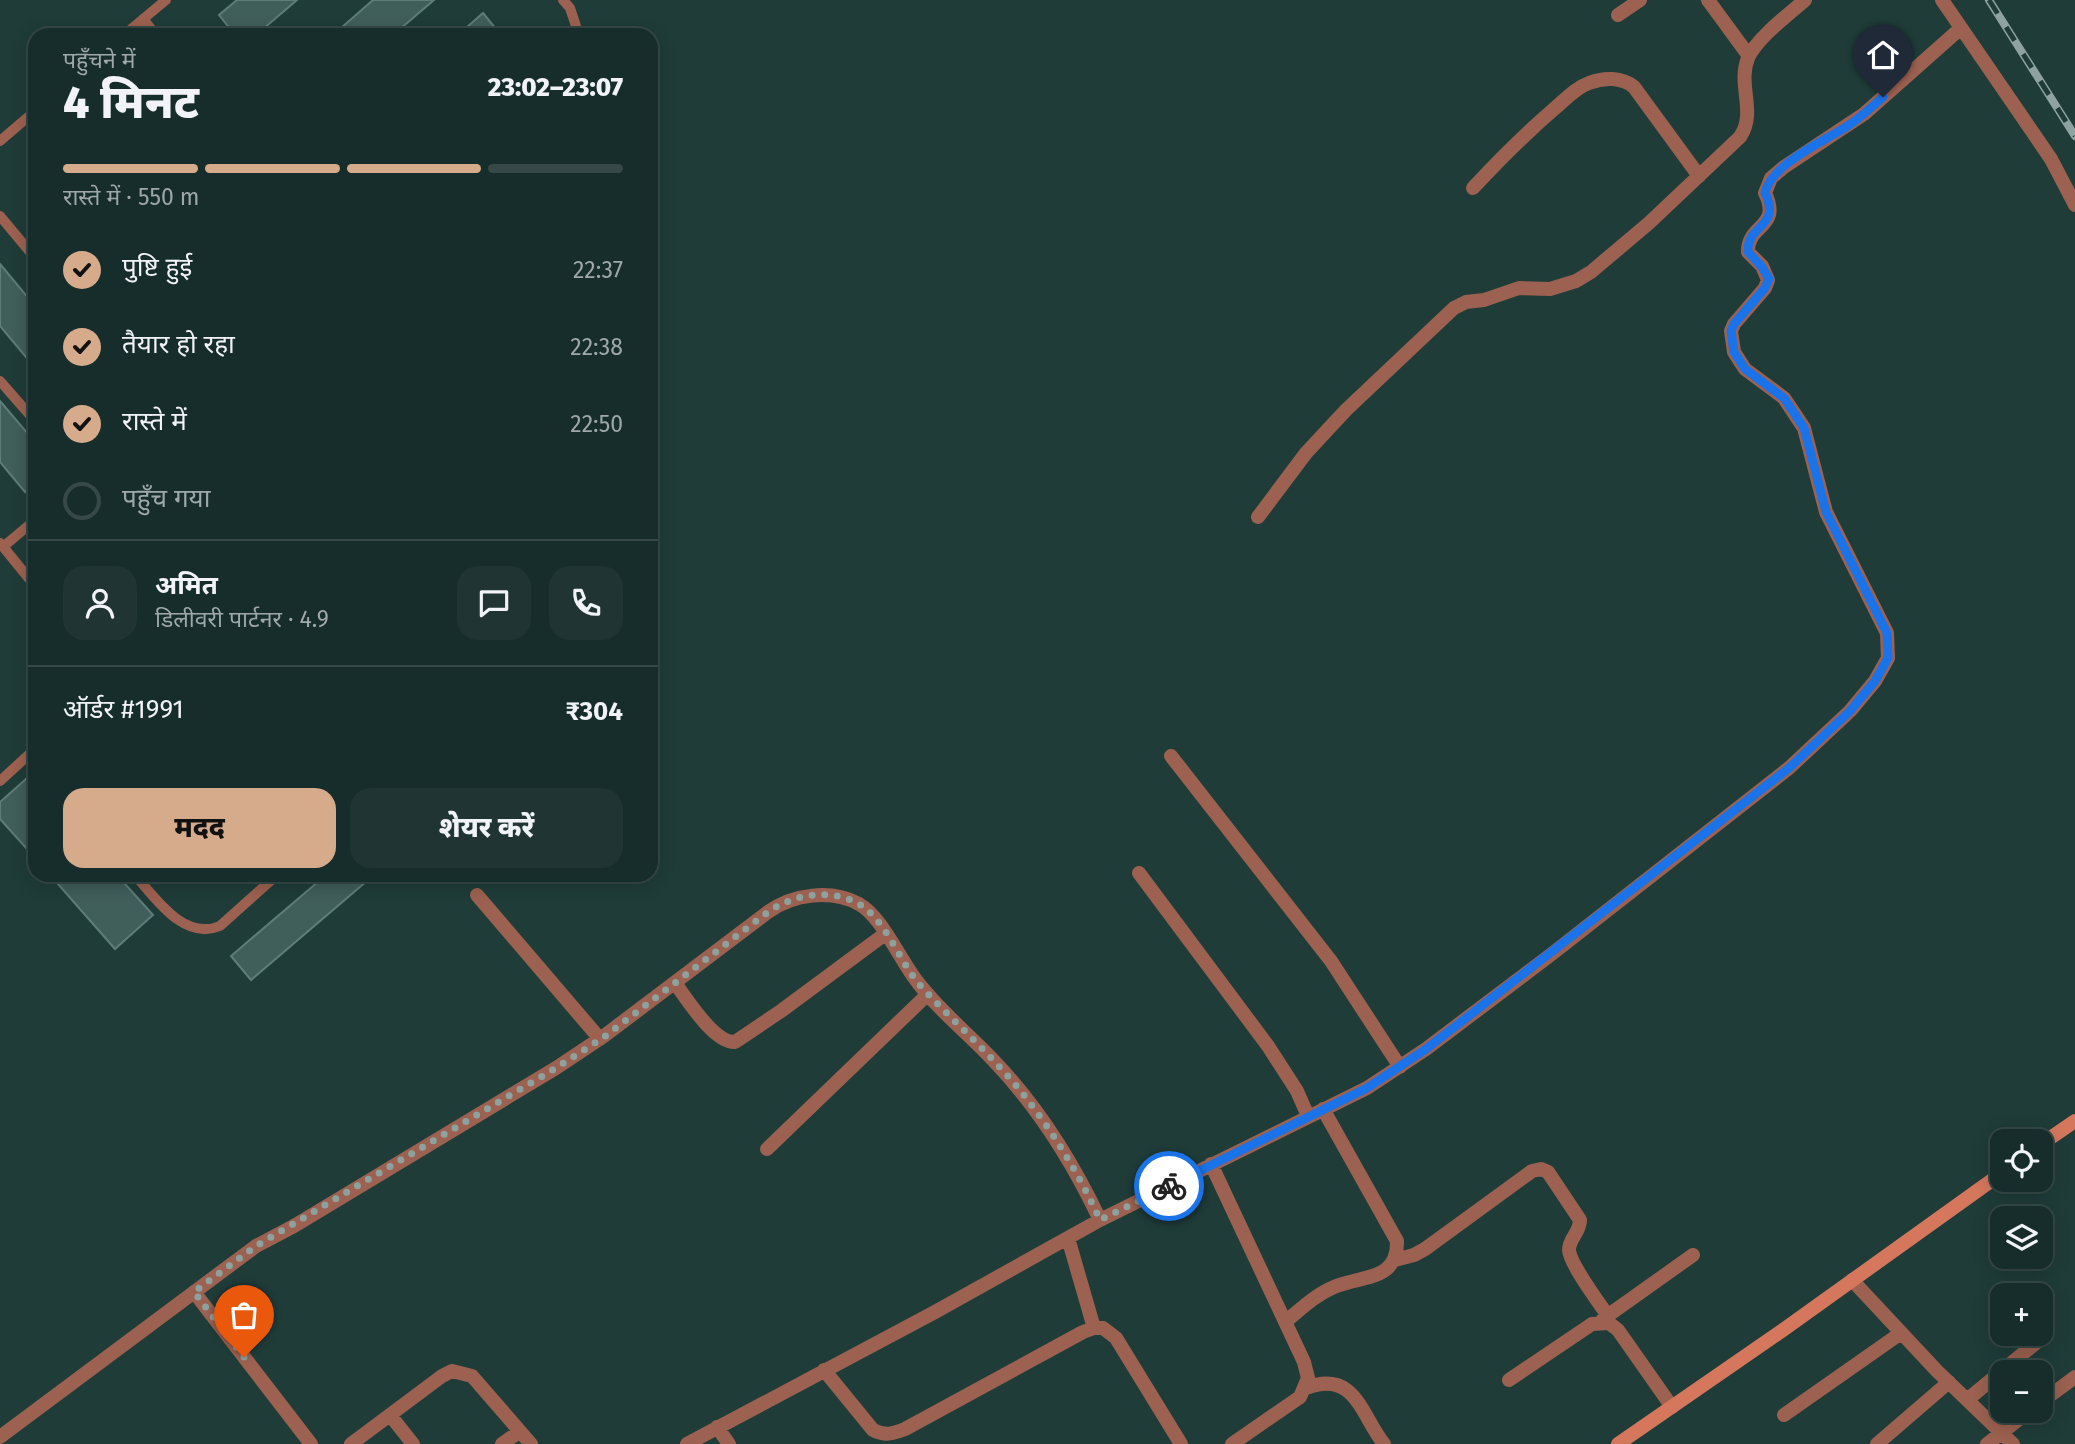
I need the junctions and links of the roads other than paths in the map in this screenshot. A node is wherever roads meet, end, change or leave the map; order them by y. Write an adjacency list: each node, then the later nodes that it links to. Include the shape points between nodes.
1 (166, 0): 8 (lane)
2 (563, 0): 11 (lane)
3 (1640, 0): 7 (street)
4 (1708, 0): 13 (street)
5 (1805, 0): 13 (street)
6 (1942, 0): 12 (street)
7 (1618, 15)
8 (143, 19): 9 (lane); 10 (lane)
9 (132, 28)
10 (150, 28)
11 (577, 28)
12 (1961, 28): 18 (street, via 2051,159); 38 (street, via 1864,114 1771,178 1765,193 1769,219 1748,245 1748,252 1769,279 1731,331 1734,352 1745,369 1784,398 1804,428 1826,512 1887,633 1888,658 1850,711 1789,768)
13 (1749, 56): 16 (street, via 1744,75 1745,129)
14 (28, 117): 15 (lane)
15 (0, 141)
16 (1699, 176): 17 (street, via 1634,88 1627,82 1604,79 1577,90); 23 (street, via 1576,281 1550,289 1519,288 1454,308 1346,410 1306,453)
17 (1473, 188)
18 (2075, 205)
19 (0, 216): 20 (lane)
20 (28, 250)
21 (0, 381): 22 (lane)
22 (28, 413)
23 (1258, 517)
24 (28, 525): 25 (lane)
25 (2, 545): 26 (lane)
26 (28, 577)
27 (1171, 756): 38 (street, via 1337,968)
28 (28, 759): 29 (lane)
29 (0, 780)
30 (1139, 873): 40 (street, via 1279,1062)
31 (142, 882): 32 (lane, via 176,919 194,929 209,930 220,926)
32 (269, 882)
33 (477, 895): 37 (street)
34 (885, 934): 35 (street, via 856,902 837,895 781,902); 35 (street, via 736,1042 708,1026); 36 (street)
35 (675, 983): 37 (street)
36 (928, 994): 43 (street); 46 (street, via 1016,1086 1072,1165)
37 (600, 1039): 51 (street, via 256,1246)
38 (1400, 1067): 39 (street)
39 (1323, 1109): 40 (street); 49 (street, via 1397,1241)
40 (1308, 1116): 44 (street)
41 (2075, 1121): 42 (street)
42 (2053, 1136)
43 (767, 1149)
44 (1212, 1164): 46 (street); 53 (street)
45 (1990, 1181): 50 (street)
46 (1100, 1220): 47 (street)
47 (1068, 1238): 54 (street); 57 (street)
48 (1693, 1255): 52 (street)
49 (1395, 1260): 52 (street, via 1425,1249 1541,1169 1548,1172 1580,1220 1570,1241 1570,1255); 53 (street, via 1371,1278 1321,1294)
50 (1852, 1280): 55 (street); 64 (street)
51 (194, 1292): 71 (street); 74 (street)
52 (1604, 1319): 59 (street); 64 (street, via 1618,1330)
53 (1285, 1322): 61 (street, via 1304,1362)
54 (1094, 1328): 72 (street, via 905,1429); 81 (street, via 1103,1328 1116,1338)
55 (1901, 1333): 60 (street); 66 (street)
56 (2033, 1346): 63 (street)
57 (824, 1370): 68 (street); 72 (street, via 873,1430)
58 (2075, 1377): 62 (street)
59 (1509, 1380)
60 (1949, 1382): 63 (street); 84 (street)
61 (1306, 1388): 73 (street, via 1321,1382 1355,1395); 82 (street, via 1284,1410)
62 (2053, 1393)
63 (1967, 1400): 70 (street)
64 (1672, 1407): 83 (street)
65 (390, 1415): 69 (street, via 452,1371 472,1376); 75 (street); 76 (street)
66 (1784, 1415)
67 (2014, 1423): 70 (street)
68 (717, 1427): 79 (street); 80 (street)
69 (519, 1432): 77 (street); 78 (street)
70 (2001, 1433): 85 (street); 86 (street)
71 (0, 1437)
72 (895, 1439)
73 (1380, 1443)
74 (311, 1444)
75 (351, 1444)
76 (412, 1444)
77 (502, 1444)
78 (531, 1444)
79 (687, 1444)
80 (729, 1444)
81 (1181, 1444)
82 (1232, 1444)
83 (1618, 1444)
84 (1877, 1444)
85 (1987, 1444)
86 (2013, 1444)

